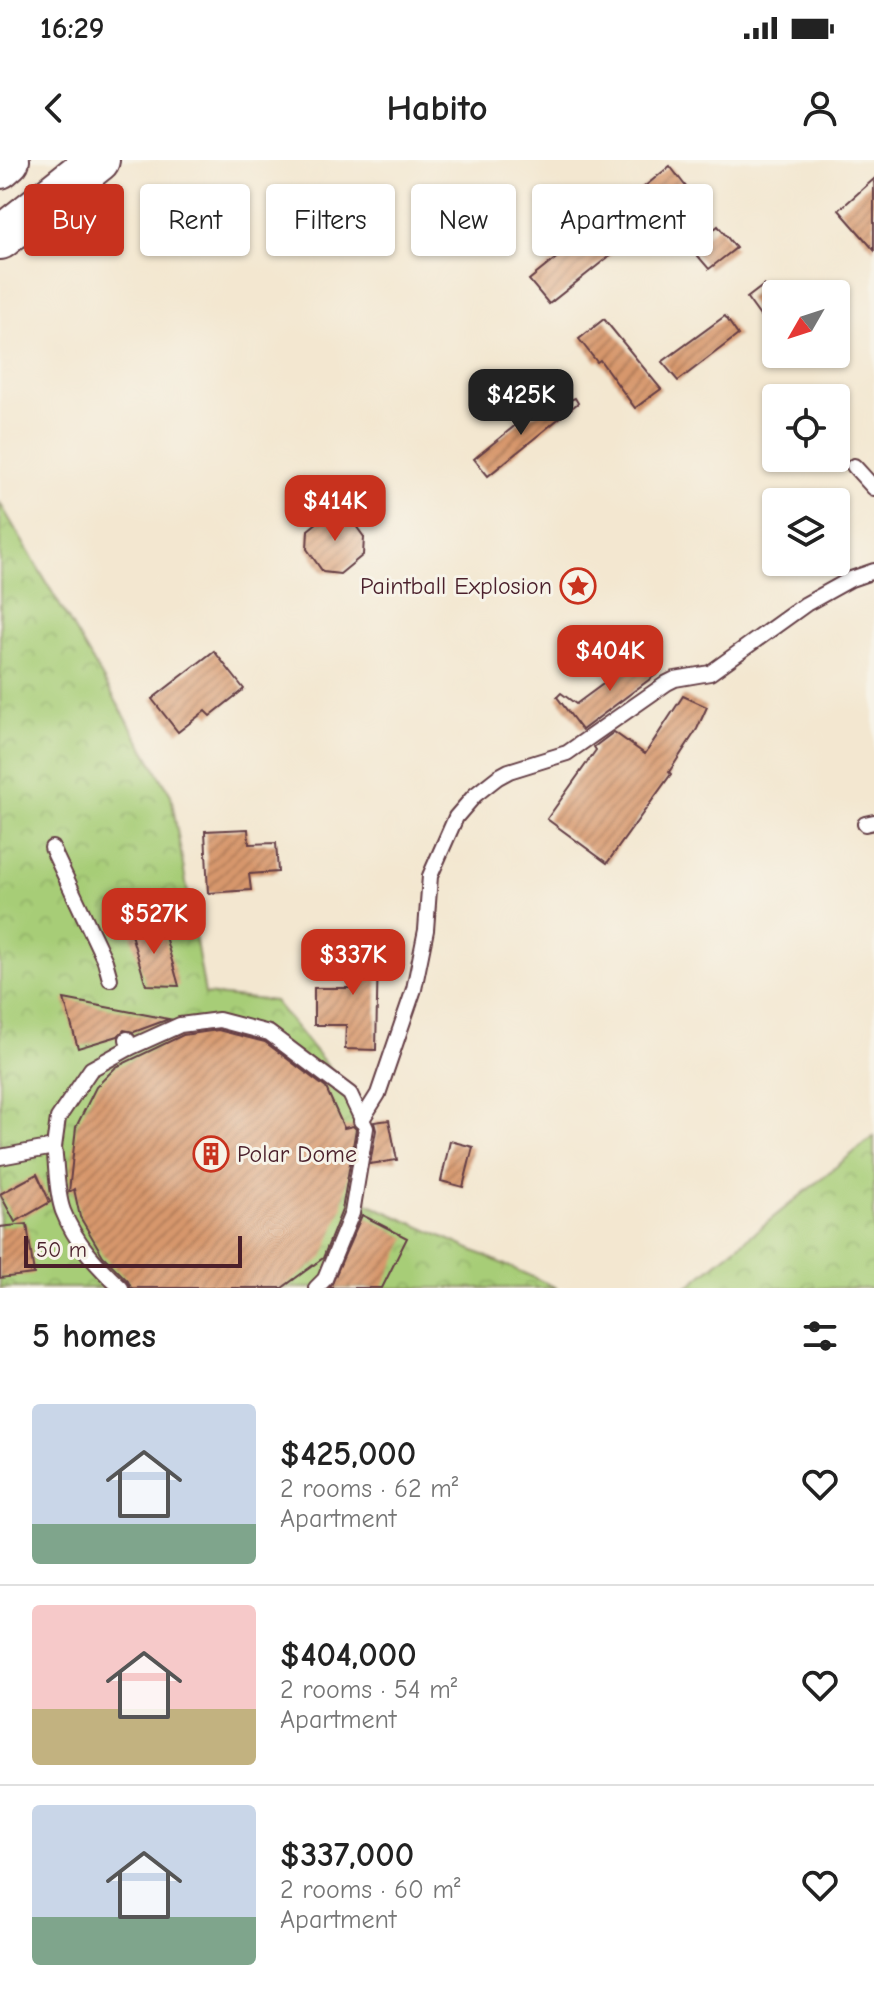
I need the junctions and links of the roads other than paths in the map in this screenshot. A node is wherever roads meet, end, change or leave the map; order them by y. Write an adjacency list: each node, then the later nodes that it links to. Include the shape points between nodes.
1 (8, 160): 3 (main road)
2 (98, 160): 4 (main road)
3 (0, 167)
4 (0, 238)
5 (854, 466): 6 (lane)
6 (874, 488)
7 (874, 571): 10 (lane, via 806,604 724,666 667,683 580,746 509,771 466,804 430,876 414,989 378,1094)
8 (52, 848): 9 (lane)
9 (110, 979)
10 (361, 1121): 11 (lane, via 350,1094 269,1033 219,1020 180,1025 128,1043 91,1069 58,1118); 14 (lane, via 366,1128 352,1213 325,1279)
11 (54, 1147): 12 (lane); 13 (lane, via 62,1209 94,1262)
12 (0, 1157)
13 (121, 1288)
14 (316, 1288)

